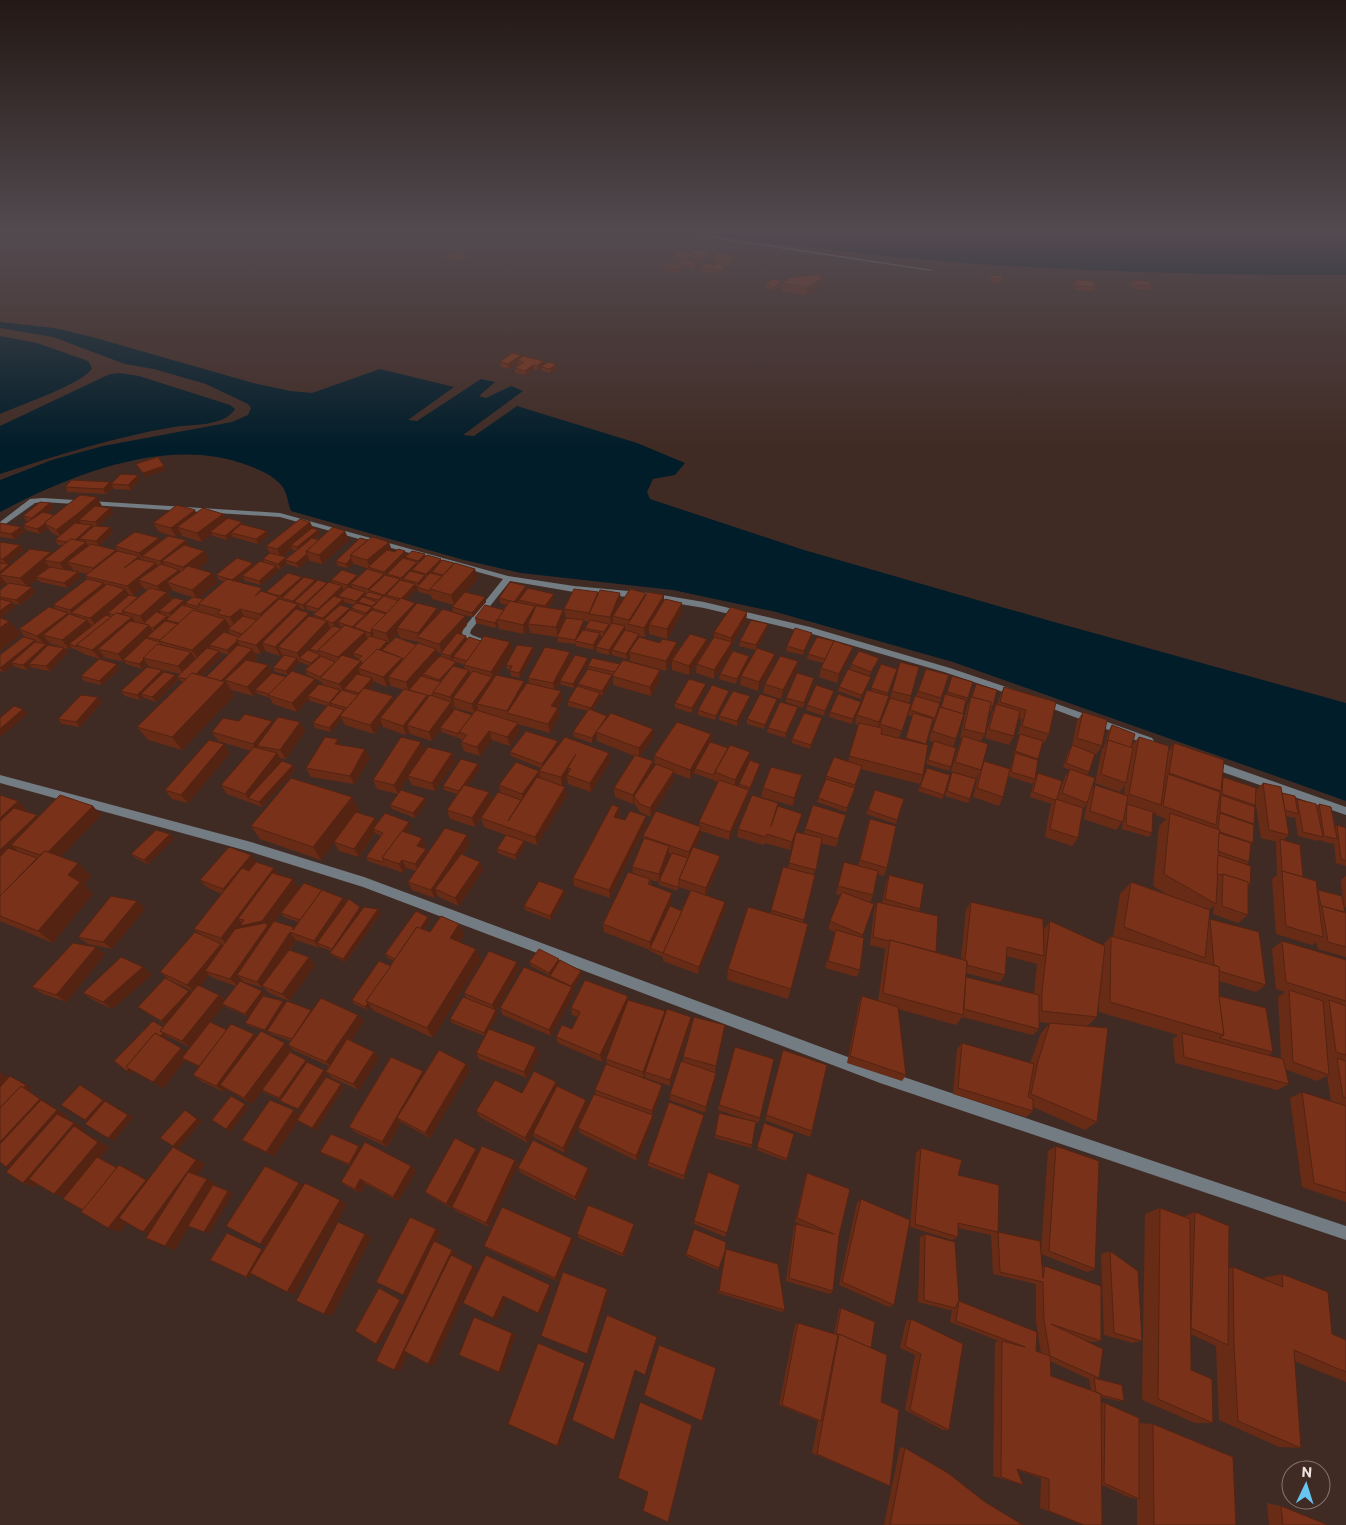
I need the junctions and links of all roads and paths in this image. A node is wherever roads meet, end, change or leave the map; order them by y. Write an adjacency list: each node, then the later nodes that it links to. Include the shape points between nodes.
1 (0, 526): 2 (street, via 33,502 43,500 280,515)
2 (508, 578): 3 (street, via 467,629 469,637); 4 (street, via 704,605 819,632 1033,698)
3 (488, 643)
4 (1157, 744)
5 (1203, 761): 7 (street)
6 (0, 779): 8 (street, via 251,847 364,882 880,1076)
7 (1346, 811)
8 (1346, 1233)

